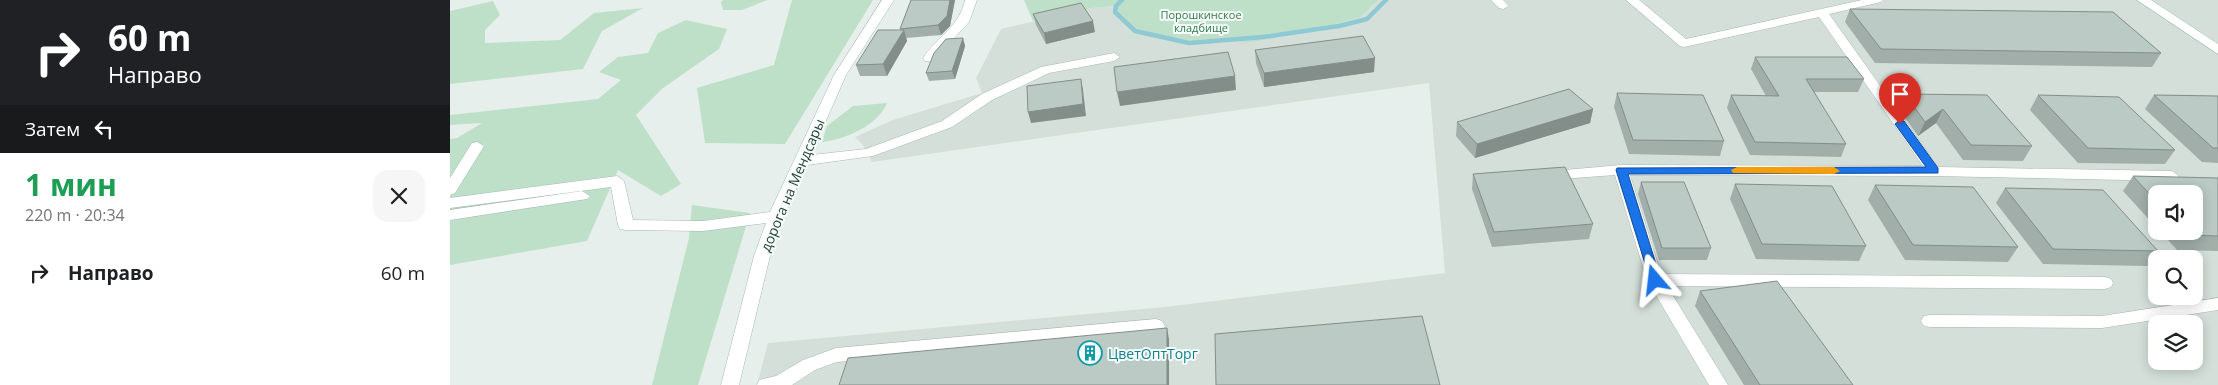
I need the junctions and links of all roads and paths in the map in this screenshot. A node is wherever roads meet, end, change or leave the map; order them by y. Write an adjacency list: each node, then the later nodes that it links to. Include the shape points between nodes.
1 (888, 0): 11 (street, дорога на Мендсары, via 840,74)
2 (971, 0): 9 (street, via 965,22 935,48)
3 (1632, 0): 6 (street, via 1684,43)
4 (1877, 0): 6 (street)
5 (2143, 0): 7 (street)
6 (1822, 13): 13 (street)
7 (2218, 50)
8 (1114, 57): 11 (street, via 1045,70 987,97 947,124 868,153)
9 (929, 58)
10 (477, 146): 16 (street)
11 (800, 161): 20 (street, дорога на Мендсары)
12 (1621, 170): 13 (street); 14 (street); 21 (street)
13 (1934, 171): 15 (street)
14 (1533, 175)
15 (2172, 176)
16 (450, 190)
17 (619, 190): 18 (street, via 617,181); 19 (street); 20 (street, via 626,225 703,226)
18 (450, 203)
19 (450, 215)
20 (776, 216): 26 (street, дорога на Мендсары, via 762,256)
21 (1655, 280): 22 (street); 28 (street)
22 (2105, 283)
23 (2217, 305): 24 (street, via 2102,322)
24 (1930, 321)
25 (1156, 326): 27 (street, via 836,355 809,365 780,383)
26 (730, 385)
27 (766, 385)
28 (1719, 385)

